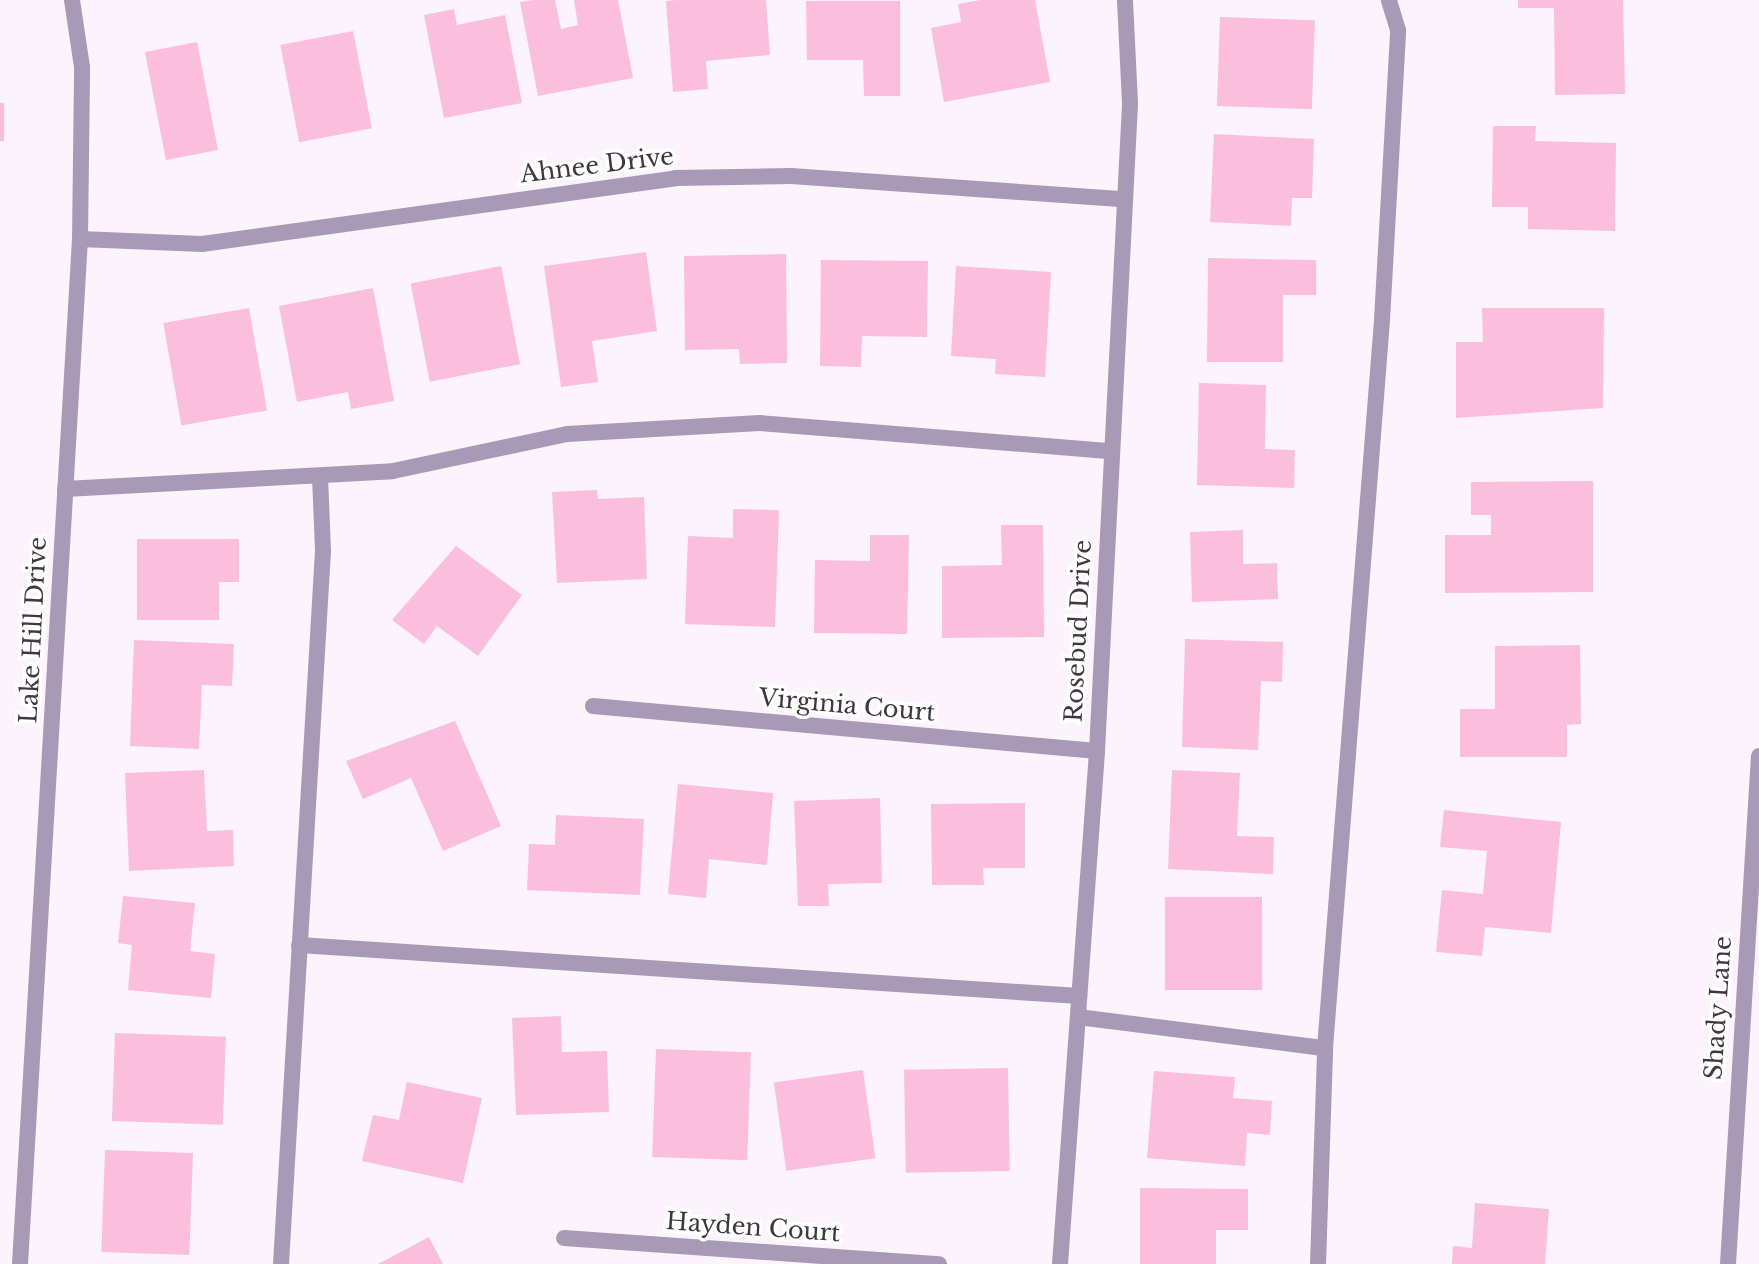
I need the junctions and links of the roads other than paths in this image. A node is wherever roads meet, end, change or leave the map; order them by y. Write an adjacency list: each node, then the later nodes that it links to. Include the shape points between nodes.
1 (72, 0): 5 (street, Lake Hill Drive, via 82,67)
2 (1125, 0): 4 (street, Rosebud Drive, via 1130,103)
3 (1389, 0): 15 (street, via 1398,30 1382,320)
4 (1123, 199): 5 (street, Ahnee Drive, via 791,176 675,178 202,244); 6 (street, Rosebud Drive)
5 (80, 239): 8 (street, Lake Hill Drive)
6 (1111, 451): 7 (street, via 760,423 567,434 393,471); 10 (street, Rosebud Drive)
7 (320, 477): 8 (street); 12 (street, via 323,551)
8 (65, 489): 17 (street, Lake Hill Drive)
9 (593, 706): 10 (street, Virginia Court)
10 (1097, 751): 13 (street, Rosebud Drive)
11 (1759, 756): 22 (street, Shady Lane)
12 (299, 945): 13 (street); 18 (street)
13 (1079, 996): 14 (street, Rosebud Drive)
14 (1078, 1017): 15 (street); 20 (street, Rosebud Drive)
15 (1325, 1048): 21 (street)
16 (564, 1238): 19 (street, Hayden Court)
17 (20, 1264)
18 (281, 1264)
19 (939, 1264)
20 (1060, 1264)
21 (1318, 1264)
22 (1728, 1264)

